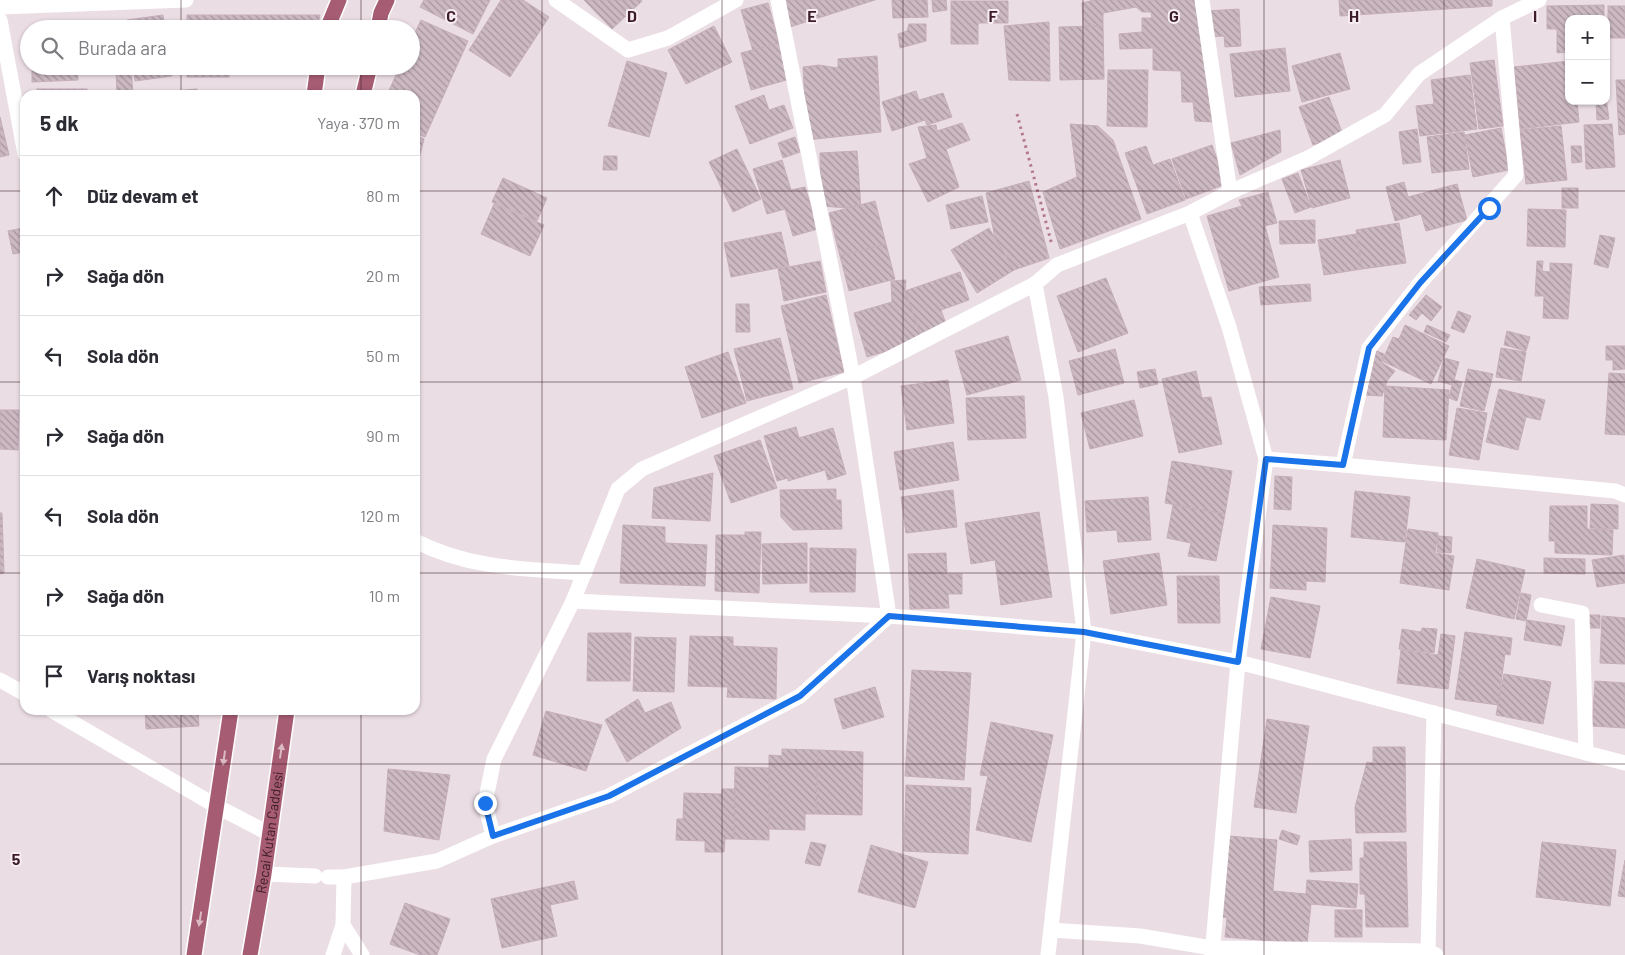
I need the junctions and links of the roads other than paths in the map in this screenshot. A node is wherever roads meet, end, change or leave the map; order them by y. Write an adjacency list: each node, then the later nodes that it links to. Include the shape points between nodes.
1 (186, 0): 9 (street)
2 (339, 0): 12 (main road)
3 (387, 0): 13 (main road)
4 (556, 0): 5 (street, via 628,50 668,38)
5 (736, 0)
6 (778, 0): 22 (street)
7 (1202, 0): 19 (street)
8 (1539, 0): 10 (street)
9 (0, 7)
10 (1502, 18): 19 (street, via 1419,74 1385,115 1308,158); 24 (street, via 1516,175 1420,283 1369,348)
11 (0, 20): 18 (street)
12 (331, 20)
13 (380, 20)
14 (317, 75): 16 (main road)
15 (368, 75): 17 (main road)
16 (315, 90)
17 (364, 90)
18 (20, 127)
19 (1230, 192): 20 (street)
20 (1190, 213): 21 (street, via 1057,265); 23 (street, via 1229,327)
21 (1035, 284): 22 (street); 31 (street, via 1056,397)
22 (853, 378): 27 (street, via 642,469 618,489); 30 (street)
23 (1266, 459): 24 (street); 32 (street)
24 (1343, 465): 25 (street, via 1615,491)
25 (1625, 495)
26 (420, 544): 27 (street, via 439,553 492,567)
27 (586, 573): 28 (street)
28 (573, 601): 30 (street); 43 (street, via 494,759 485,803)
29 (1542, 605): 39 (street, via 1582,613)
30 (889, 616): 31 (street); 43 (street, via 800,696 609,796)
31 (1084, 632): 32 (street); 47 (street)
32 (1238, 662): 35 (street); 48 (street)
33 (0, 680): 34 (street)
34 (20, 691)
35 (1434, 713): 39 (street); 49 (street)
36 (60, 715): 41 (street)
37 (230, 715): 41 (main road, one-way to 41)
38 (285, 715): 42 (main road, Recai Kutan Caddesi, one-way to 38)
39 (1586, 753): 40 (street)
40 (1625, 763)
41 (218, 807): 42 (street); 50 (main road, one-way to 50)
42 (270, 834): 44 (main road, Recai Kutan Caddesi)
43 (493, 836): 45 (street, via 437,861)
44 (264, 874): 45 (street); 51 (main road, Recai Kutan Caddesi)
45 (344, 878): 46 (street)
46 (343, 925): 52 (street); 53 (street)
47 (1051, 930): 48 (street, via 1140,936); 54 (street)
48 (1212, 951): 49 (street)
49 (1432, 953)
50 (194, 955)
51 (250, 955)
52 (333, 955)
53 (362, 955)
54 (1048, 955)

